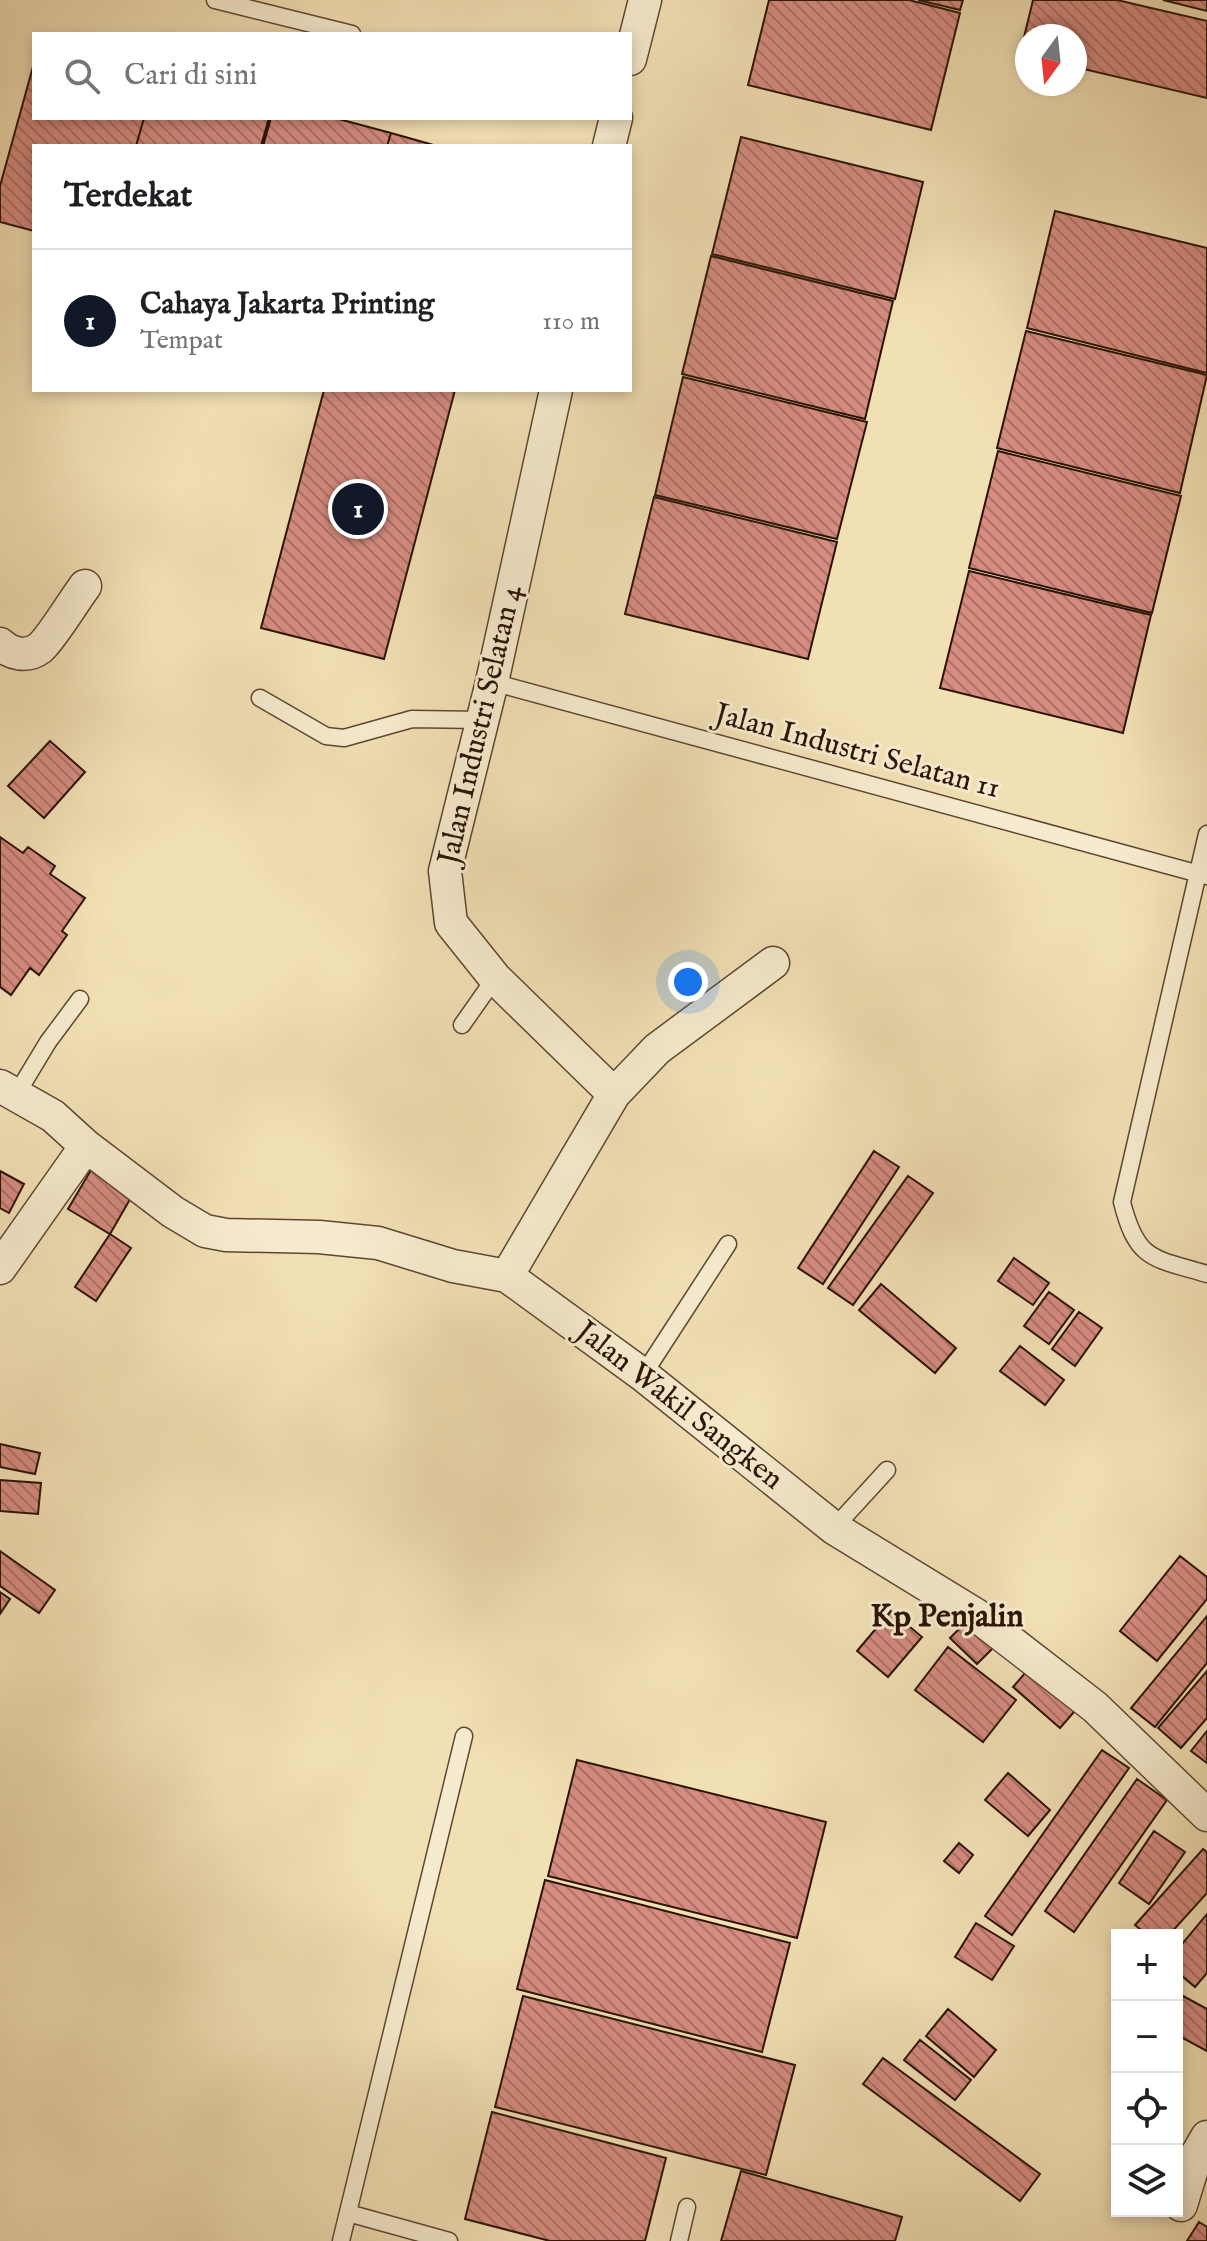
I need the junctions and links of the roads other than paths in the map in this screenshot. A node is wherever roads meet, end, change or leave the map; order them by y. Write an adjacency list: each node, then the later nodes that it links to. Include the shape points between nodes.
1 (215, 0): 3 (lane)
2 (645, 0): 4 (street)
3 (344, 32)
4 (632, 51)
5 (616, 120): 6 (street)
6 (610, 144)
7 (556, 392): 10 (street, Jalan Industri Selatan 4)
8 (85, 586): 9 (street, via 40,648 22,655)
9 (0, 644)
10 (492, 682): 12 (street, Jalan Industri Selatan 4); 14 (lane, Jalan Industri Selatan 11)
11 (260, 698): 12 (lane, via 326,736 344,738 412,719)
12 (481, 720): 16 (street, Jalan Industri Selatan 4, via 445,871 451,923)
13 (1207, 834): 14 (lane)
14 (1202, 875): 24 (lane, via 1122,1202 1129,1228 1149,1257)
15 (773, 963): 20 (street, via 657,1049)
16 (495, 978): 18 (lane); 20 (street, Jalan Industri Selatan 4)
17 (80, 999): 19 (lane)
18 (462, 1025)
19 (8, 1090): 21 (street, Jalan Wakil Sangken, via 53,1116)
20 (614, 1094): 25 (street)
21 (86, 1146): 23 (street); 25 (street, Jalan Wakil Sangken, via 205,1231 378,1243)
22 (728, 1244): 26 (lane)
23 (0, 1268)
24 (1207, 1274)
25 (507, 1276): 26 (street, Jalan Wakil Sangken)
26 (643, 1375): 28 (street, Jalan Wakil Sangken)
27 (887, 1470): 28 (lane)
28 (834, 1528): 30 (street, Jalan Wakil Sangken, via 976,1615 1095,1707)
29 (464, 1736): 34 (lane)
30 (1207, 1815)
31 (1207, 2137): 32 (street)
32 (1183, 2198)
33 (687, 2207): 37 (lane)
34 (348, 2213): 35 (lane); 36 (lane)
35 (341, 2241)
36 (449, 2241)
37 (679, 2241)

